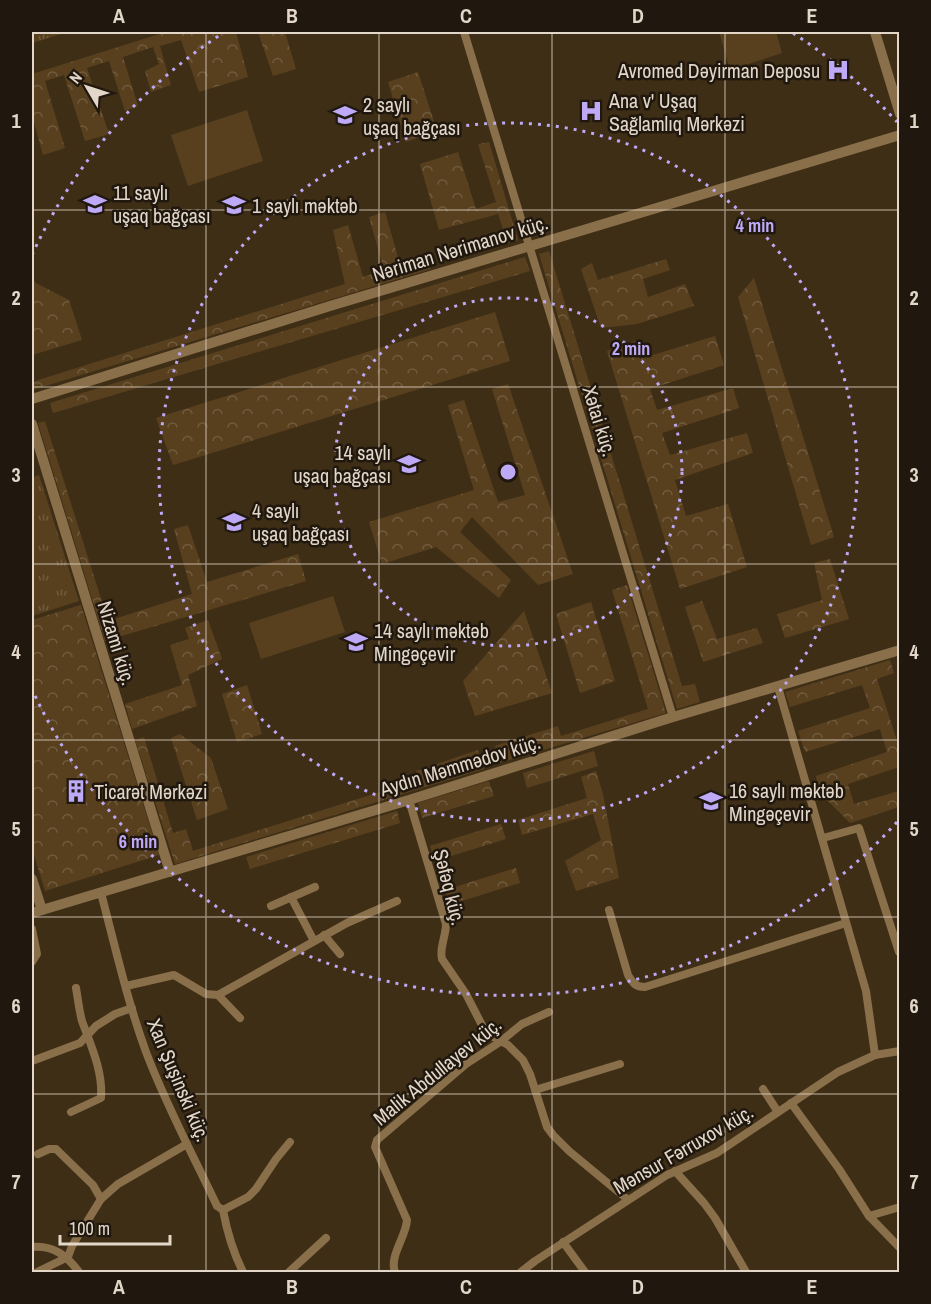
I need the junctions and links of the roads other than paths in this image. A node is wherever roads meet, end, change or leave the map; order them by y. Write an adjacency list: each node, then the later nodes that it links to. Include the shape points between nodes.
1 (464, 32): 5 (street, Xətai küç.)
2 (875, 32): 3 (street)
3 (900, 114)
4 (900, 135): 5 (street, Nəriman Nərimanov küç.)
5 (529, 246): 6 (street, Nəriman Nərimanov küç.); 11 (street, Xətai küç.)
6 (32, 399)
7 (32, 424): 8 (street, Nizami küç.)
8 (36, 452): 14 (street, Nizami küç.)
9 (900, 650): 10 (street, Aydın Məmmədov küç.)
10 (778, 687): 11 (street, Aydın Məmmədov küç.); 13 (street)
11 (673, 717): 12 (street, Aydın Məmmədov küç.)
12 (409, 800): 14 (street, Aydın Məmmədov küç.); 37 (street, Şəfəq küç., via 446,924 442,959 486,1033)
13 (823, 838): 23 (street); 27 (street, via 859,828)
14 (170, 873): 17 (street, Aydın Məmmədov küç.)
15 (32, 879): 22 (street)
16 (315, 887): 18 (street)
17 (101, 893): 22 (street, Aydın Məmmədov küç.); 30 (street, Xan Şuşinski küç.)
18 (291, 897): 20 (street); 26 (street)
19 (397, 901): 25 (street)
20 (270, 906)
21 (609, 910): 23 (street, via 628,975 638,987)
22 (37, 912)
23 (846, 922): 39 (street, via 866,991)
24 (32, 929): 29 (street, via 37,954)
25 (324, 935): 26 (street); 28 (street)
26 (314, 941): 32 (street)
27 (899, 952)
28 (340, 954)
29 (32, 962)
30 (126, 986): 32 (street, via 174,975 206,994); 33 (street, Xan Şuşinski küç.)
31 (76, 988): 36 (street)
32 (218, 995): 35 (street)
33 (132, 1008): 36 (street, via 115,1014); 48 (street, Xan Şuşinski küç., via 160,1088)
34 (549, 1012): 37 (street, Malik Abdullayev küç., via 522,1024)
35 (240, 1018)
36 (88, 1035): 40 (street, via 80,1043); 45 (street, via 95,1052 101,1098)
37 (500, 1042): 43 (street, Şəfəq küç., via 516,1051); 65 (street, Malik Abdullayev küç., via 452,1074 375,1144 407,1220 393,1262)
38 (900, 1051): 39 (street, Mənsur Fərruxov küç.)
39 (875, 1055): 44 (street, Mənsur Fərruxov küç., via 838,1072)
40 (32, 1061)
41 (620, 1064): 43 (street)
42 (763, 1089): 46 (street)
43 (535, 1090): 52 (street, Şəfəq küç., via 553,1135)
44 (791, 1103): 46 (street, Mənsur Fərruxov küç.); 55 (street)
45 (71, 1112)
46 (778, 1112): 50 (street, Mənsur Fərruxov küç., via 717,1153)
47 (290, 1143): 54 (street, via 248,1197)
48 (187, 1144): 51 (street, via 118,1184); 54 (street, Xan Şuşinski küç., via 217,1206)
49 (38, 1154): 51 (street, via 56,1149 93,1185)
50 (675, 1171): 52 (street, Mənsur Fərruxov küç.); 68 (street, via 715,1218)
51 (101, 1199): 60 (street)
52 (627, 1199): 57 (street, Mənsur Fərruxov küç.)
53 (900, 1207): 55 (street)
54 (223, 1210): 63 (street, Xan Şuşinski küç., via 232,1248)
55 (869, 1216): 59 (street)
56 (326, 1238): 64 (street)
57 (563, 1242): 66 (street, Mənsur Fərruxov küç.); 67 (street)
58 (32, 1247): 60 (street)
59 (900, 1248)
60 (68, 1257): 61 (street); 62 (street)
61 (37, 1272)
62 (79, 1272)
63 (243, 1272)
64 (289, 1272)
65 (395, 1272)
66 (521, 1272)
67 (585, 1272)
68 (746, 1272)

